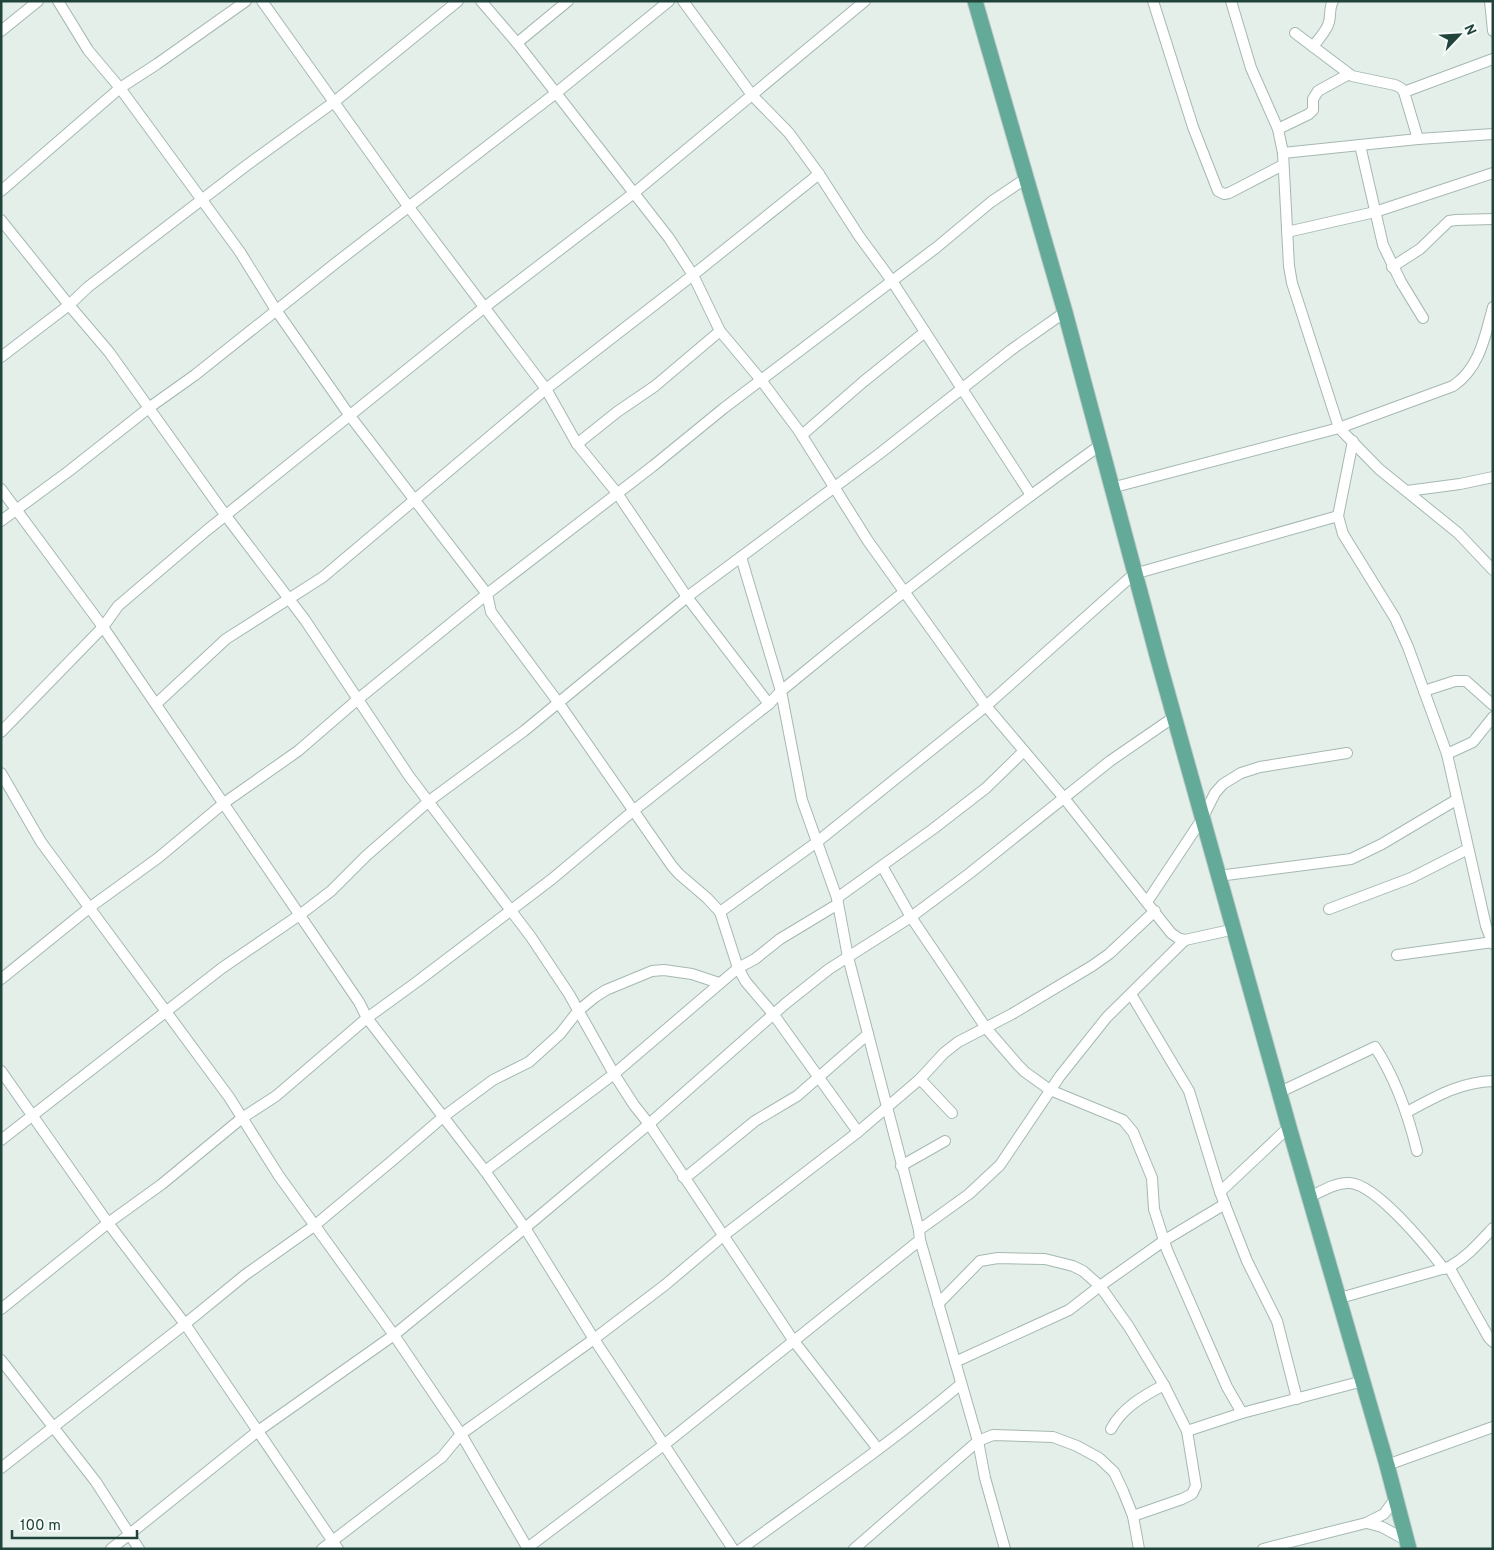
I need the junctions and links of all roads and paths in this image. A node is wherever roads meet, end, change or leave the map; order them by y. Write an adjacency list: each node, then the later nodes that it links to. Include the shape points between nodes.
1 (38, 1): 16 (street)
2 (58, 1): 23 (street, via 88,50)
3 (246, 1): 23 (street)
4 (262, 1): 27 (street)
5 (458, 1): 27 (street)
6 (481, 1): 19 (street)
7 (568, 1): 19 (street)
8 (669, 1): 25 (street)
9 (683, 1): 26 (street)
10 (866, 1): 26 (street)
11 (975, 1): 36 (main road)
12 (1153, 1): 33 (street, via 1193,127 1218,191 1230,193)
13 (1333, 1): 20 (street, via 1330,20)
14 (1490, 1): 17 (street)
15 (1233, 2): 28 (street, via 1251,68)
16 (1, 31)
17 (1493, 31)
18 (1295, 33): 20 (street)
19 (517, 43): 25 (street)
20 (1313, 47): 22 (street)
21 (1493, 60): 24 (street)
22 (1349, 74): 24 (street, via 1395,85); 28 (street, via 1318,91 1309,114)
23 (120, 88): 37 (street); 39 (street)
24 (1404, 92): 30 (street)
25 (556, 93): 38 (street); 40 (street)
26 (752, 95): 35 (street, via 789,133); 38 (street)
27 (334, 102): 39 (street); 40 (street)
28 (1278, 129): 32 (street)
29 (1493, 134): 30 (street)
30 (1418, 138): 31 (street)
31 (1360, 145): 32 (street); 41 (street)
32 (1283, 153): 33 (street)
33 (1283, 165): 44 (street)
34 (1493, 173): 41 (street)
35 (819, 174): 46 (street); 47 (street)
36 (1025, 179): 47 (street); 52 (main road)
37 (1, 191)
38 (634, 193): 46 (street); 49 (street)
39 (202, 200): 48 (street); 51 (street, via 240,252)
40 (408, 206): 49 (street); 51 (street)
41 (1375, 212): 44 (street); 45 (street)
42 (1493, 219): 45 (street, via 1449,221 1420,248)
43 (1, 220): 48 (street)
44 (1287, 232): 62 (street, via 1292,283)
45 (1392, 267): 53 (street)
46 (693, 276): 54 (street); 59 (street)
47 (892, 281): 55 (street); 57 (street)
48 (69, 305): 56 (street); 60 (street)
49 (485, 307): 59 (street); 61 (street)
50 (1493, 307): 62 (street, via 1480,352 1460,381)
51 (276, 310): 60 (street); 61 (street)
52 (1065, 312): 58 (street); 66 (main road)
53 (1423, 318)
54 (720, 331): 57 (street); 65 (street, via 655,386)
55 (925, 332): 58 (street); 63 (street)
56 (1, 357)
57 (761, 380): 63 (street); 72 (street)
58 (962, 388): 68 (street); 73 (street)
59 (546, 389): 65 (street); 74 (street)
60 (150, 407): 75 (street); 76 (street)
61 (350, 416): 74 (street); 76 (street)
62 (1339, 428): 64 (street); 69 (street)
63 (802, 435): 68 (street)
64 (1353, 441): 71 (street, via 1380,469); 77 (street)
65 (577, 444): 72 (street)
66 (1099, 446): 69 (main road); 73 (street)
67 (1493, 477): 71 (street)
68 (834, 487): 79 (street); 82 (street)
69 (1111, 488): 81 (main road)
70 (1, 489): 75 (street)
71 (1408, 491): 80 (street, via 1458,533)
72 (617, 494): 83 (street); 84 (street)
73 (1031, 495): 82 (street)
74 (416, 499): 83 (street); 85 (street, via 323,576)
75 (16, 510): 78 (street); 86 (street)
76 (226, 516): 85 (street); 86 (street, via 118,606)
77 (1338, 516): 81 (street); 87 (street, via 1343,534 1395,618)
78 (1, 521)
79 (741, 557): 84 (street); 88 (street)
80 (1493, 570)
81 (1134, 574): 94 (street); 95 (main road)
82 (905, 591): 88 (street); 94 (street)
83 (487, 594): 89 (street); 90 (street, via 491,612)
84 (687, 597): 90 (street); 92 (street)
85 (289, 599): 89 (street); 91 (street, via 226,638)
86 (103, 627): 91 (street); 97 (street)
87 (1424, 691): 93 (street, via 1455,681 1466,681); 100 (street)
88 (781, 692): 92 (street); 108 (street, via 802,800)
89 (357, 700): 104 (street); 105 (street, via 298,750)
90 (558, 702): 104 (street, via 524,732); 106 (street)
91 (156, 704): 105 (street)
92 (769, 704): 106 (street)
93 (1493, 705)
94 (986, 706): 98 (street); 108 (street)
95 (1174, 717): 102 (street, via 1110,761); 107 (main road)
96 (1492, 718): 100 (street, via 1473,742)
97 (1, 732)
98 (1024, 751): 102 (street); 110 (street, via 986,788)
99 (1347, 753): 107 (street, via 1241,773 1215,793)
100 (1446, 754): 103 (street)
101 (1, 773): 114 (street, via 41,842)
102 (1064, 798): 113 (street); 120 (street, via 970,874)
103 (1456, 800): 109 (street); 111 (street, via 1351,859)
104 (429, 801): 116 (street); 119 (street, via 331,891)
105 (224, 803): 114 (street, via 158,858); 119 (street)
106 (633, 811): 116 (street); 117 (street, via 679,874)
107 (1202, 819): 111 (main road); 113 (street)
108 (817, 842): 112 (street); 117 (street)
109 (1468, 849): 115 (street, via 1411,878); 123 (street)
110 (882, 866): 112 (street); 120 (street)
111 (1218, 876): 121 (main road)
112 (838, 901): 125 (street); 126 (street)
113 (1147, 902): 118 (street)
114 (89, 908): 127 (street); 131 (street)
115 (1329, 909)
116 (511, 911): 130 (street, via 537,945); 133 (street)
117 (720, 912): 126 (street)
118 (1155, 912): 122 (street, via 1171,933); 134 (street, via 1104,958)
119 (301, 914): 131 (street, via 222,968); 133 (street, via 360,1002)
120 (910, 916): 125 (street); 134 (street)
121 (1235, 929): 122 (street); 142 (main road)
122 (1185, 940): 129 (street)
123 (1492, 943): 124 (street)
124 (1397, 955)
125 (848, 958): 132 (street, via 829,969); 135 (street)
126 (738, 968): 128 (street); 132 (street)
127 (1, 979)
128 (719, 983): 130 (street, via 692,974 652,971 606,990); 137 (street)
129 (1131, 994): 141 (street, via 1107,1017); 158 (street, via 1189,1091)
130 (578, 1011): 137 (street); 147 (street, via 560,1034 529,1062 493,1080)
131 (166, 1012): 146 (street); 148 (street)
132 (774, 1015): 138 (street); 149 (street)
133 (367, 1018): 147 (street); 148 (street, via 276,1096)
134 (986, 1028): 139 (street, via 944,1052); 141 (street, via 1025,1072)
135 (868, 1034): 138 (street); 143 (street)
136 (1, 1071): 146 (street)
137 (614, 1074): 149 (street); 156 (street)
138 (819, 1078): 151 (street); 157 (street, via 797,1096 755,1121)
139 (920, 1079): 143 (street); 145 (street)
140 (1493, 1082): 144 (street, via 1452,1089)
141 (1050, 1090): 165 (street, via 1000,1165); 167 (street, via 1128,1124 1152,1178 1154,1209)
142 (1280, 1092): 144 (street, via 1375,1047); 150 (main road)
143 (886, 1106): 151 (street); 155 (street)
144 (1407, 1112): 154 (street)
145 (952, 1113)
146 (32, 1116): 152 (street); 161 (street)
147 (443, 1117): 156 (street); 162 (street)
148 (242, 1118): 161 (street, via 162,1184); 162 (street)
149 (649, 1124): 157 (street); 163 (street)
150 (1289, 1128): 158 (street); 159 (main road)
151 (858, 1132): 166 (street)
152 (1, 1140)
153 (945, 1141): 155 (street)
154 (1418, 1151)
155 (901, 1166): 165 (street)
156 (485, 1171): 163 (street)
157 (683, 1177): 166 (street)
158 (1220, 1192): 160 (street)
159 (1310, 1197): 168 (street, via 1336,1185 1351,1183 1361,1187 1386,1204); 170 (main road)
160 (1225, 1204): 167 (street); 183 (street, via 1247,1261 1277,1321)
161 (108, 1223): 172 (street); 173 (street)
162 (314, 1226): 173 (street, via 245,1275); 174 (street)
163 (525, 1228): 174 (street); 175 (street)
164 (1493, 1228): 168 (street, via 1466,1256)
165 (919, 1235): 171 (street); 176 (street)
166 (723, 1236): 175 (street); 176 (street)
167 (1165, 1240): 169 (street); 184 (street, via 1197,1321)
168 (1447, 1268): 170 (street); 177 (street)
169 (1100, 1286): 171 (street, via 1082,1271 1060,1263 1045,1259 998,1258 977,1263); 179 (street, via 1069,1310); 182 (street)
170 (1340, 1298): 180 (main road)
171 (938, 1304): 179 (street)
172 (1, 1309)
173 (185, 1324): 186 (street); 188 (street)
174 (394, 1335): 188 (street); 190 (street)
175 (594, 1339): 190 (street); 192 (street)
176 (794, 1340): 192 (street); 193 (street)
177 (1493, 1342)
178 (1, 1360): 186 (street)
179 (955, 1362): 181 (street)
180 (1363, 1381): 183 (street); 194 (main road)
181 (960, 1384): 191 (street); 193 (street)
182 (1164, 1385): 187 (street, via 1129,1407); 189 (street)
183 (1297, 1398): 184 (street)
184 (1242, 1413): 189 (street)
185 (1493, 1427): 194 (street)
186 (53, 1428): 195 (street); 199 (street, via 96,1482)
187 (1111, 1429)
188 (258, 1431): 199 (street); 201 (street)
189 (1187, 1431): 197 (street, via 1196,1486 1192,1494)
190 (461, 1434): 201 (street, via 442,1457); 202 (street)
191 (978, 1441): 197 (street, via 993,1435 1052,1437 1077,1446 1099,1458 1114,1472); 209 (street); 210 (street)
192 (665, 1444): 202 (street); 207 (street)
193 (878, 1449): 208 (street)
194 (1387, 1464): 196 (main road)
195 (1, 1468)
196 (1396, 1499): 198 (street, via 1384,1514); 200 (main road)
197 (1132, 1516): 211 (street)
198 (1366, 1523): 200 (street, via 1382,1527); 203 (street)
199 (130, 1535): 204 (street); 205 (street)
200 (1407, 1544)
201 (335, 1545): 206 (street)
202 (527, 1548)
203 (1265, 1548)
204 (111, 1549)
205 (139, 1549)
206 (322, 1549)
207 (733, 1549)
208 (741, 1549)
209 (854, 1549)
210 (1005, 1549)
211 (1139, 1549)

